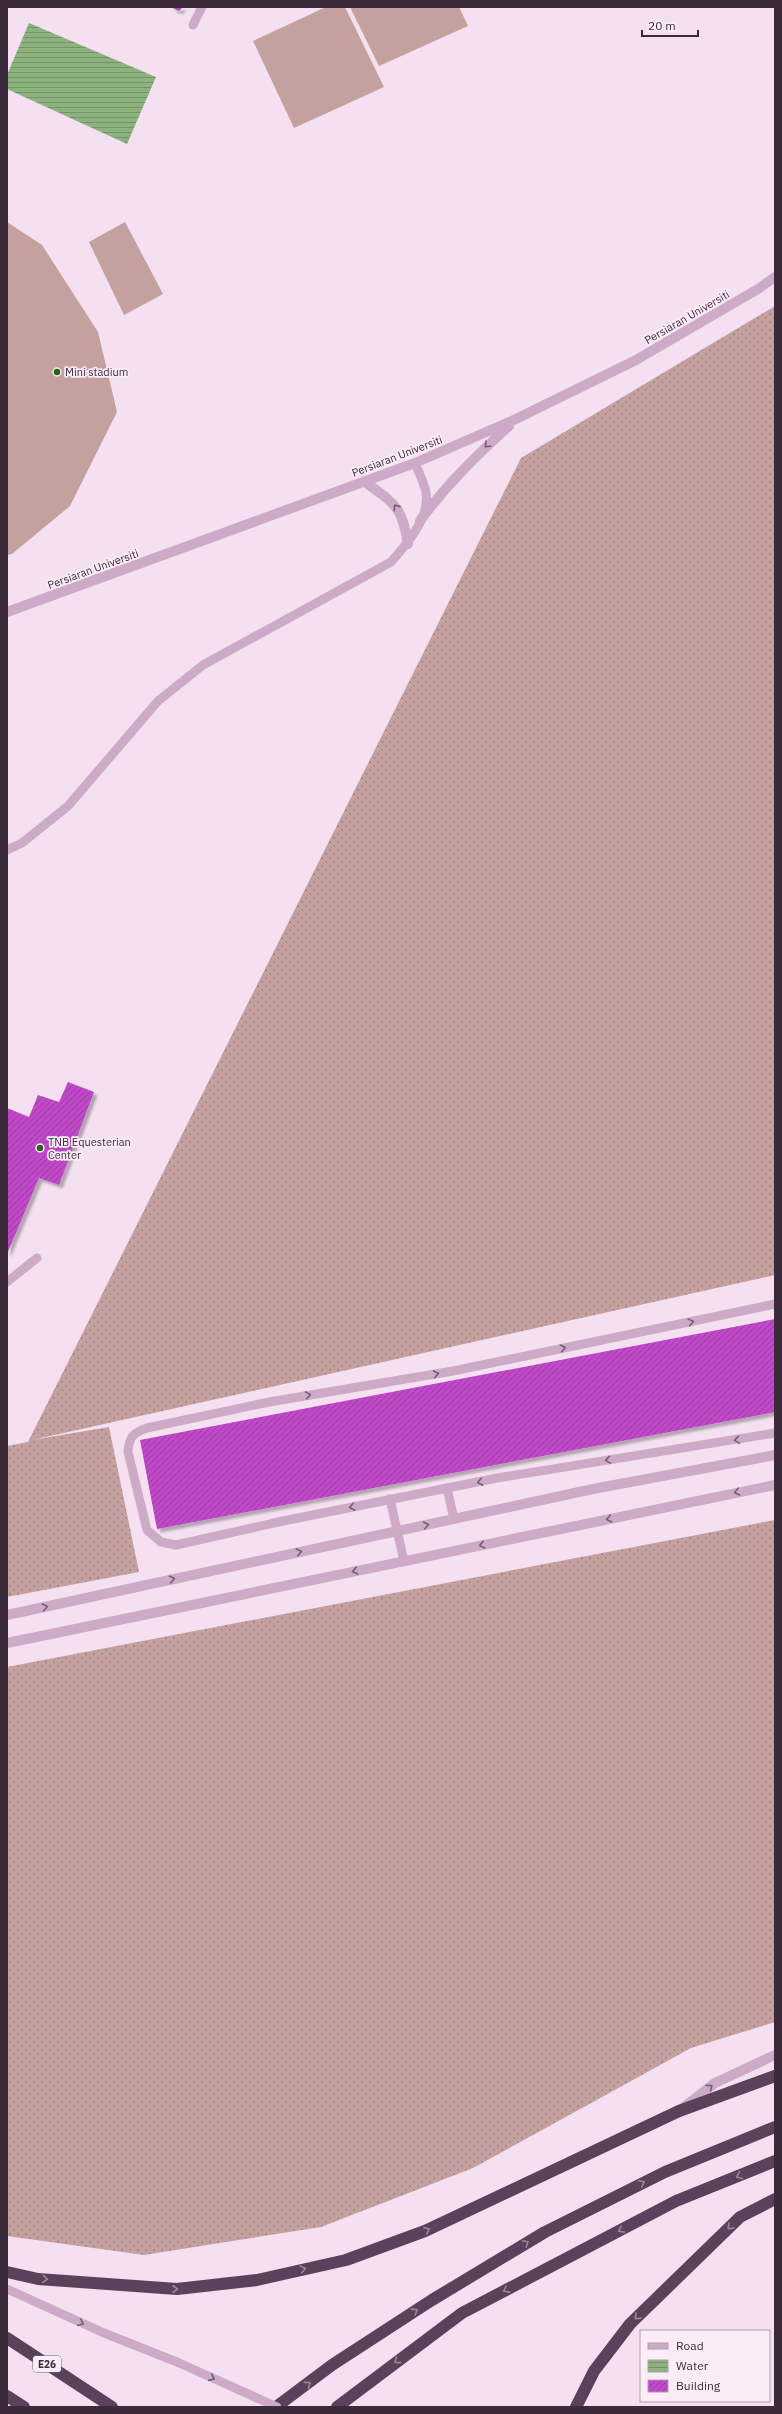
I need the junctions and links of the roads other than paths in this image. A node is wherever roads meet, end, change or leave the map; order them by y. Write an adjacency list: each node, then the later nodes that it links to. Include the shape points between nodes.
1 (202, 7): 2 (lane)
2 (193, 25)
3 (775, 277): 4 (street, Persiaran Universiti, via 758,290 636,360)
4 (516, 419): 5 (street, Persiaran Universiti); 7 (street, one-way to 7, via 466,465)
5 (415, 463): 6 (street, Persiaran Universiti); 7 (lane, via 426,492 426,504)
6 (365, 482): 8 (street, one-way to 6, via 404,519 394,503); 9 (street, Persiaran Universiti)
7 (420, 521): 8 (lane)
8 (408, 544): 10 (lane, via 391,562 203,665 158,702 68,806 22,843)
9 (7, 612)
10 (7, 850)
11 (37, 1258): 12 (lane)
12 (7, 1282)
13 (775, 1304): 18 (lane, one-way to 13, via 176,1545 161,1542 147,1530 128,1452 129,1440 136,1432 147,1428 262,1404 453,1371)
14 (775, 1433): 17 (lane, one-way to 17)
15 (775, 1455): 19 (street)
16 (775, 1484): 21 (street, one-way to 21)
17 (447, 1488): 18 (lane); 19 (lane)
18 (390, 1499): 20 (lane)
19 (454, 1518): 20 (street, one-way to 19)
20 (397, 1531): 21 (lane); 22 (street, one-way to 20)
21 (404, 1561): 23 (street, one-way to 23)
22 (7, 1615)
23 (7, 1643)
24 (775, 2055): 26 (street, one-way to 24, via 716,2083)
25 (775, 2076): 26 (highway)
26 (679, 2111): 30 (highway, one-way to 26, via 38,2279 177,2289 257,2280 346,2260 425,2231)
27 (775, 2127): 36 (highway, one-way to 27, via 332,2365 545,2232 665,2172)
28 (775, 2161): 37 (highway, one-way to 37, via 676,2201 462,2313)
29 (775, 2199): 38 (highway, one-way to 38, via 740,2217 630,2324 594,2371)
30 (7, 2272)
31 (7, 2289): 36 (lane, one-way to 36, bridge)
32 (7, 2338): 35 (highway, E26)
33 (7, 2396): 34 (highway)
34 (24, 2407)
35 (112, 2407)
36 (277, 2407)
37 (337, 2407)
38 (576, 2407)

